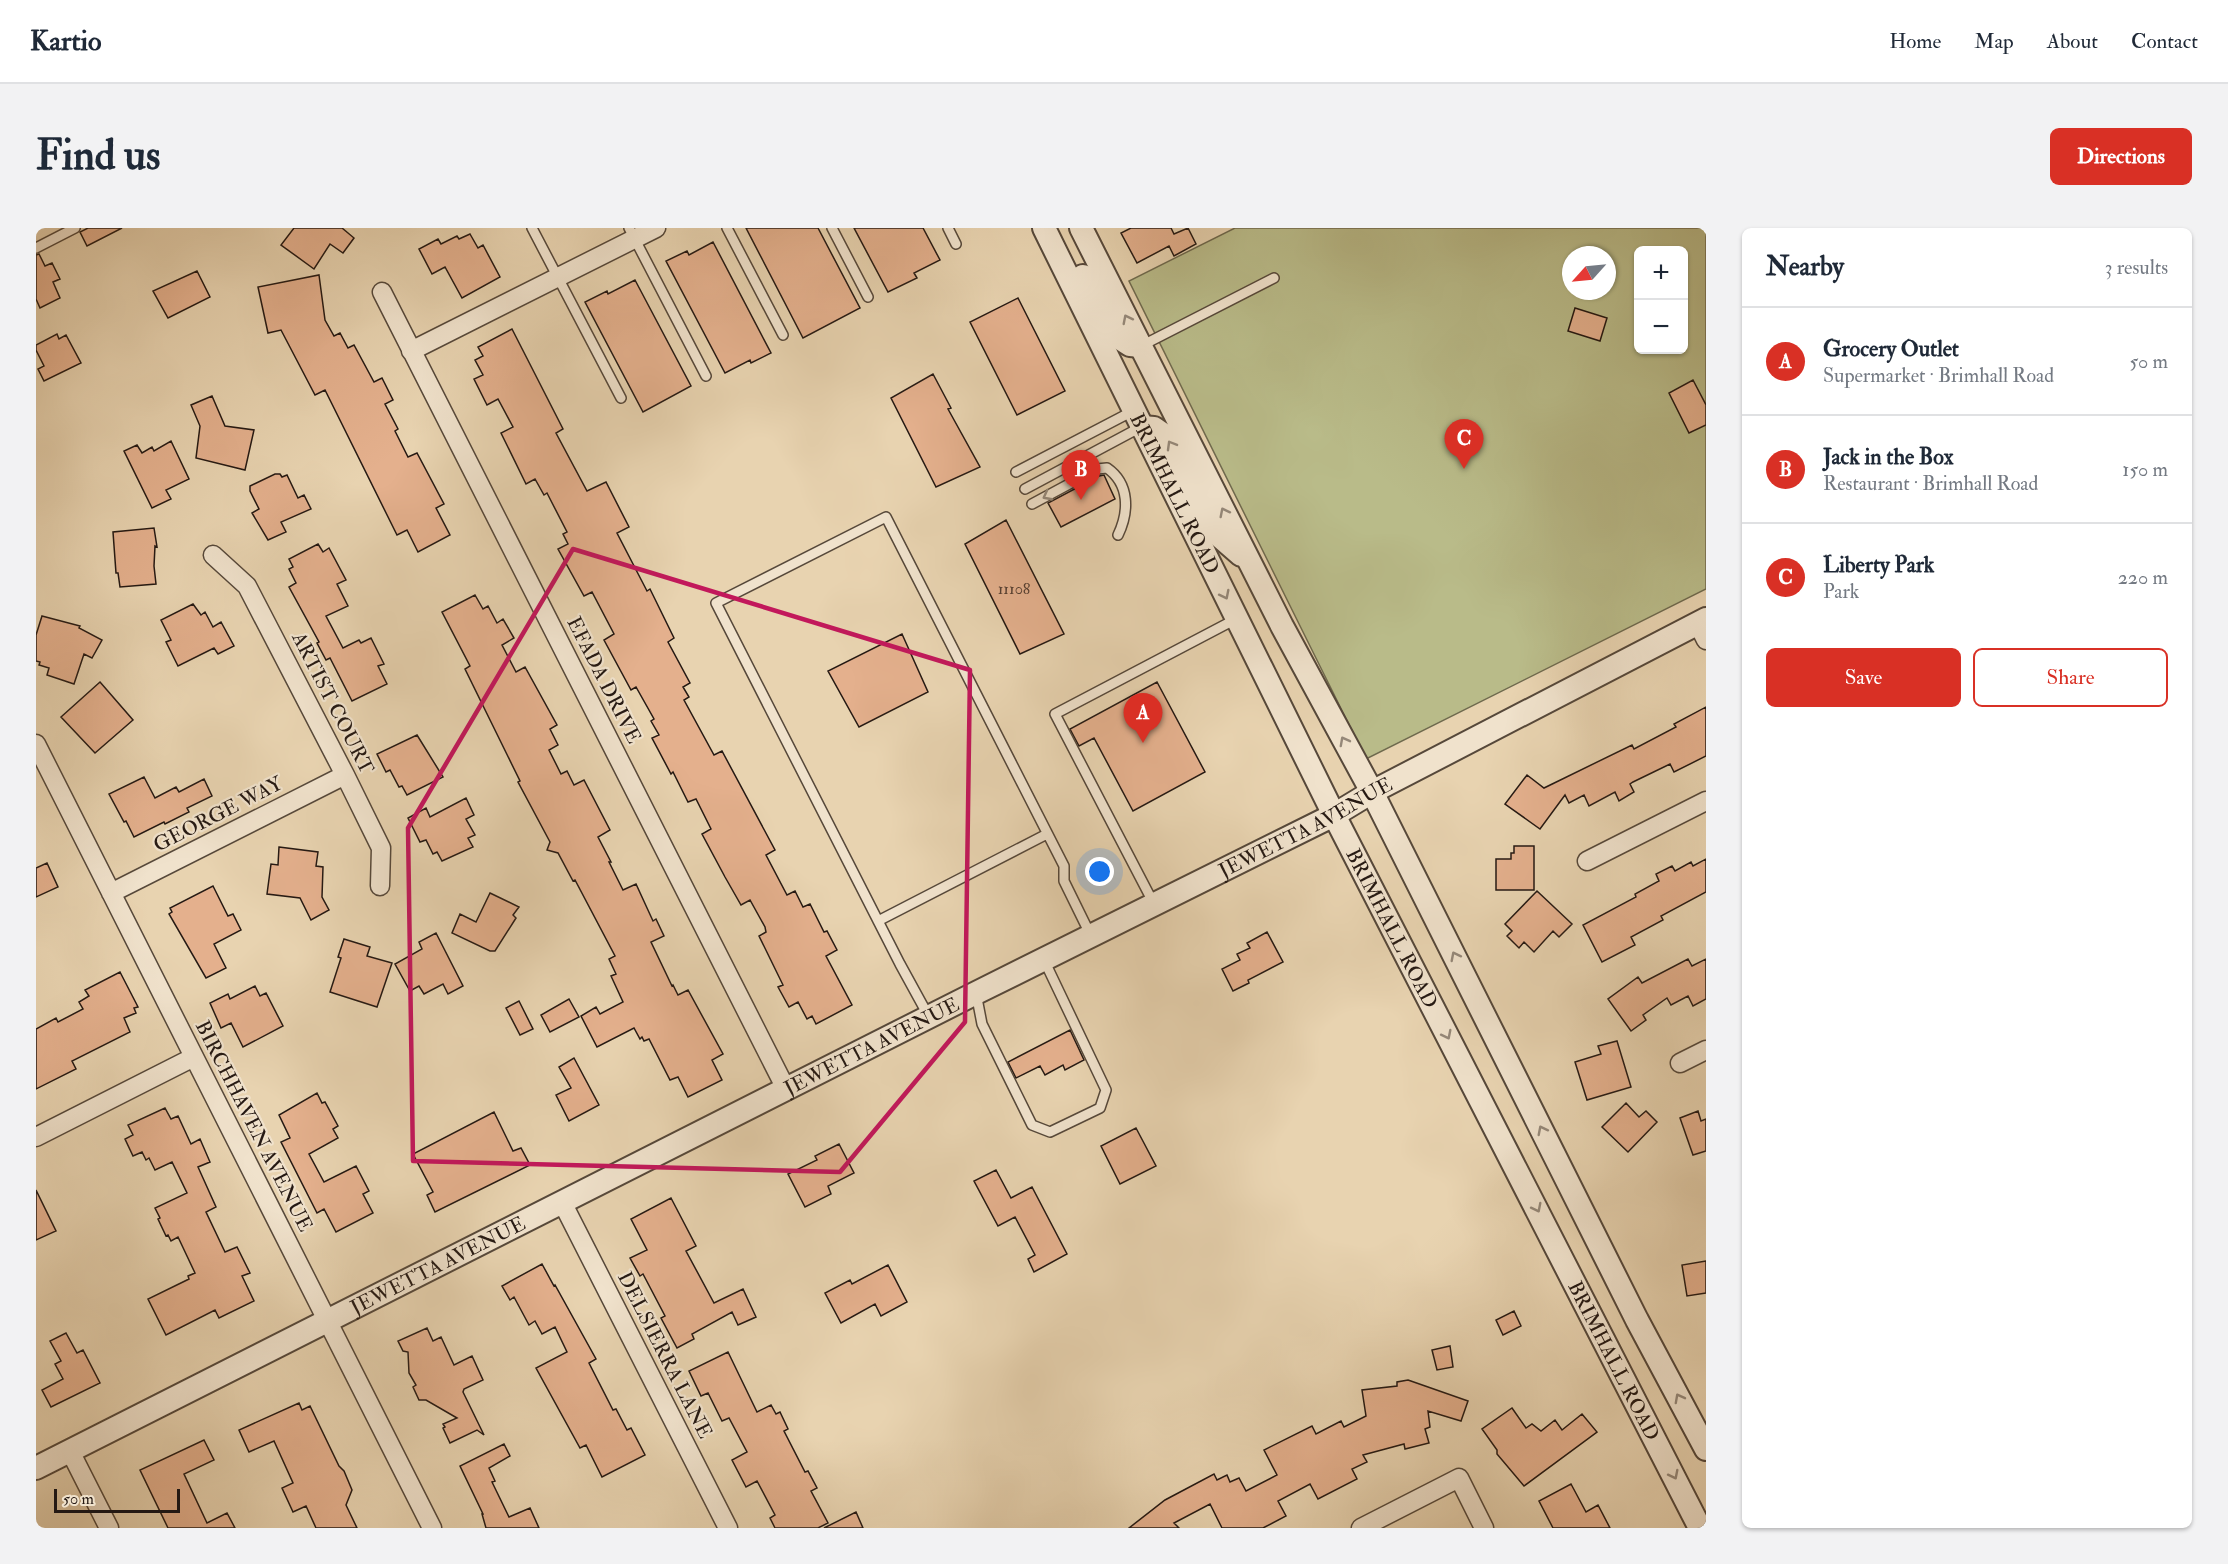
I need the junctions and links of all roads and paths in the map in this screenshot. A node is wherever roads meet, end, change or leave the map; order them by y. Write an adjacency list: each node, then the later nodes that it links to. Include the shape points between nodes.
1 (75, 228): 11 (lane)
2 (532, 228): 12 (lane)
3 (656, 228): 9 (street)
4 (727, 228): 16 (lane)
5 (832, 228): 15 (lane)
6 (948, 228): 10 (lane)
7 (1046, 228): 17 (street, via 1065,242 1116,336 1130,345); 21 (street, BRIMHALL ROAD)
8 (1081, 228): 17 (street, BRIMHALL ROAD, one-way to 8)
9 (631, 233): 12 (street); 19 (lane)
10 (956, 244)
11 (36, 248)
12 (557, 277): 18 (street); 20 (lane)
13 (1274, 278): 17 (lane)
14 (382, 292): 18 (street, EFADA DRIVE)
15 (868, 297)
16 (783, 335)
17 (1141, 346): 27 (street, BRIMHALL ROAD, one-way to 17)
18 (411, 351): 48 (street, EFADA DRIVE)
19 (706, 376)
20 (621, 398)
21 (1137, 419): 22 (lane); 23 (lane); 27 (street, one-way to 21, via 1218,535 1167,437); 28 (street, BRIMHALL ROAD, one-way to 28)
22 (1016, 472)
23 (1025, 489)
24 (1032, 504): 25 (lane, one-way to 24, via 1124,524 1125,495 1122,483 1107,468 1097,469)
25 (1118, 536)
26 (213, 555): 31 (street, ARTIST COURT, via 247,586)
27 (1250, 561): 32 (street, BRIMHALL ROAD, one-way to 27)
28 (1236, 619): 34 (street, BRIMHALL ROAD); 39 (lane, via 1055,714)
29 (1703, 628): 32 (street, JEWETTA AVENUE)
30 (36, 744): 38 (street, BIRCHHAVEN AVENUE)
31 (345, 775): 37 (street, ARTIST COURT, via 381,848); 38 (street, GEORGE WAY)
32 (1372, 792): 34 (street, JEWETTA AVENUE); 52 (street, BRIMHALL ROAD, one-way to 32, via 1637,1320)
33 (1706, 801): 36 (street)
34 (1334, 815): 39 (street, JEWETTA AVENUE); 60 (street, BRIMHALL ROAD, one-way to 60)
35 (1047, 834): 40 (lane); 40 (lane, via 886,517 716,603); 41 (lane, via 1064,866 1064,881)
36 (1587, 861)
37 (380, 886)
38 (111, 893): 46 (street, BIRCHHAVEN AVENUE)
39 (1154, 904): 41 (street, JEWETTA AVENUE)
40 (878, 921): 44 (lane)
41 (1091, 936): 42 (street, JEWETTA AVENUE)
42 (1044, 959): 43 (street, JEWETTA AVENUE); 43 (lane, via 1106,1090 1100,1108 1050,1132 1032,1125 982,1024)
43 (976, 993): 44 (street, JEWETTA AVENUE)
44 (929, 1017): 48 (street, JEWETTA AVENUE)
45 (1706, 1050): 47 (street)
46 (194, 1057): 49 (street); 51 (street, BIRCHHAVEN AVENUE)
47 (1680, 1063)
48 (786, 1089): 50 (street, JEWETTA AVENUE)
49 (36, 1137)
50 (562, 1202): 51 (street, JEWETTA AVENUE); 57 (street, DELSIERRA LANE)
51 (328, 1321): 53 (street, JEWETTA AVENUE); 56 (street, BIRCHHAVEN AVENUE)
52 (1706, 1449)
53 (70, 1451): 54 (street, JEWETTA AVENUE); 55 (street)
54 (36, 1468)
55 (109, 1528)
56 (432, 1528)
57 (728, 1528)
58 (1361, 1528): 59 (street, via 1459,1478)
59 (1484, 1528)
60 (1700, 1528)

